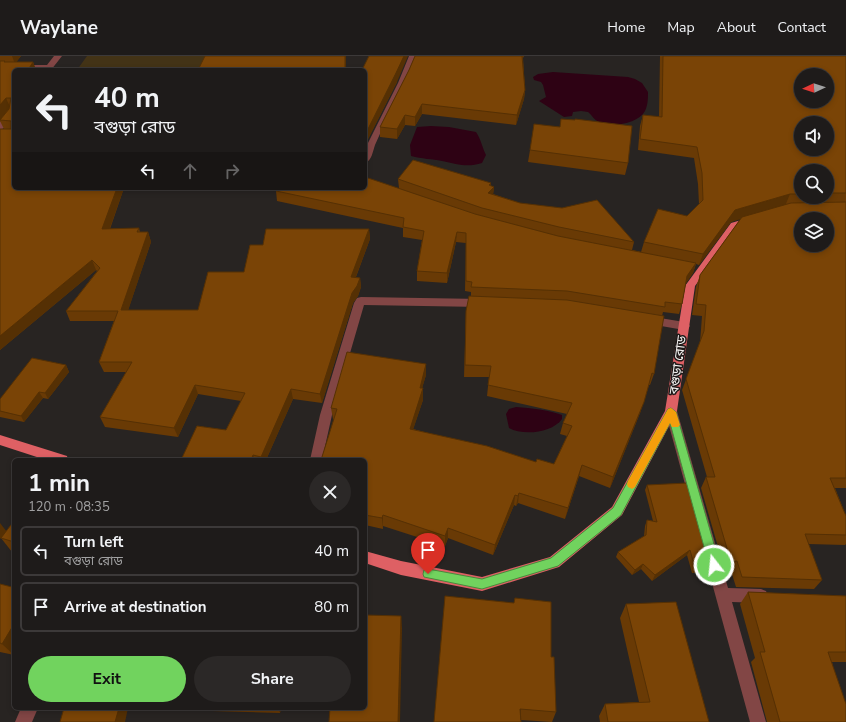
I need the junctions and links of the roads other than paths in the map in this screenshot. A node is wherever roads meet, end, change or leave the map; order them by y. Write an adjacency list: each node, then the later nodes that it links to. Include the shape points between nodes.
1 (58, 56): 5 (street)
2 (413, 56): 8 (street, via 407,75)
3 (0, 67): 4 (street)
4 (24, 68)
5 (49, 68)
6 (12, 112): 7 (street)
7 (0, 127)
8 (367, 147)
9 (763, 216): 12 (main road, বগুড়া রোড, via 734,225 698,269 690,286)
10 (495, 303): 16 (street, via 361,301 326,415)
11 (639, 318): 12 (street)
12 (684, 326): 13 (main road, বগুড়া রোড)
13 (671, 412): 17 (main road, বগুড়া রোড, via 617,511 554,562 482,584 401,568); 18 (street)
14 (0, 440): 15 (main road)
15 (56, 458)
16 (316, 458)
17 (367, 558)
18 (723, 595): 19 (street); 22 (street)
19 (778, 596)
20 (29, 710): 21 (street)
21 (23, 722)
22 (758, 722)

